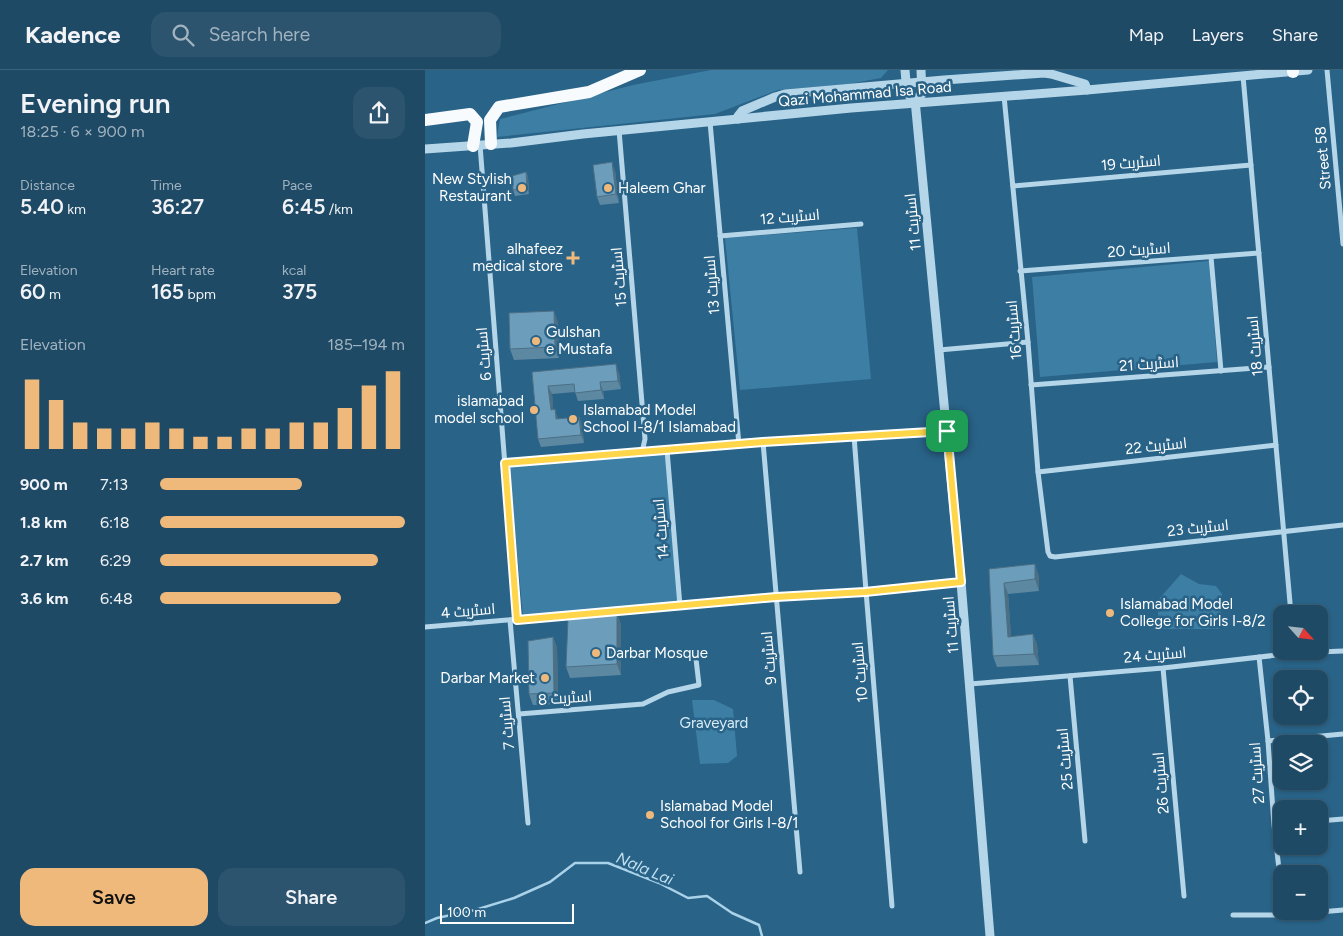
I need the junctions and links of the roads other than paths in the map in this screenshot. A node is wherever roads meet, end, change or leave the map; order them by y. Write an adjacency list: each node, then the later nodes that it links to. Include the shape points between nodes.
1 (640, 70): 17 (main road, via 589,92 499,107 490,120)
2 (905, 70): 9 (street)
3 (921, 70): 8 (street)
4 (1308, 70): 6 (street, Qazi Mohammad Isa Road)
5 (1327, 70): 23 (street, Street 58)
6 (1293, 71): 7 (street, Qazi Mohammad Isa Road)
7 (1243, 76): 10 (street, Qazi Mohammad Isa Road); 19 (street, اسٹریٹ 18)
8 (922, 82): 9 (street); 10 (street, via 1044,73 1085,84); 12 (street, via 922,94)
9 (906, 83): 12 (street, via 907,94); 13 (street, via 781,95 742,111)
10 (1087, 90): 11 (street, Qazi Mohammad Isa Road)
11 (1004, 96): 12 (street, Qazi Mohammad Isa Road); 20 (street, اسٹریٹ 16)
12 (915, 102): 13 (street, Qazi Mohammad Isa Road); 28 (street, اسٹریٹ 11)
13 (738, 119): 15 (street, Qazi Mohammad Isa Road)
14 (425, 120): 17 (main road, via 470,114 477,122)
15 (710, 122): 16 (street, Qazi Mohammad Isa Road); 22 (street, اسٹریٹ 13)
16 (619, 130): 17 (street, Qazi Mohammad Isa Road); 38 (street, اسٹریٹ 15, via 645,439)
17 (481, 145): 18 (street, Qazi Mohammad Isa Road); 39 (street, اسٹریٹ 6)
18 (425, 150)
19 (1251, 165): 20 (street, اسٹریٹ 19); 24 (street, اسٹریٹ 18)
20 (1013, 186): 26 (street, اسٹریٹ 16)
21 (861, 224): 22 (street, اسٹریٹ 12)
22 (721, 236): 35 (street, اسٹریٹ 13)
23 (1343, 244)
24 (1259, 253): 25 (street, اسٹریٹ 20); 29 (street, اسٹریٹ 18)
25 (1211, 257): 26 (street, اسٹریٹ 20); 30 (street)
26 (1020, 271): 27 (street, اسٹریٹ 16)
27 (1028, 342): 28 (street); 31 (street, اسٹریٹ 16)
28 (939, 350): 32 (street, اسٹریٹ 11)
29 (1269, 367): 30 (street, اسٹریٹ 21); 36 (street, اسٹریٹ 18)
30 (1221, 371): 31 (street, اسٹریٹ 21)
31 (1031, 385): 40 (street, اسٹریٹ 16)
32 (947, 431): 33 (street); 44 (street, اسٹریٹ 11)
33 (854, 436): 34 (street); 45 (street, اسٹریٹ 10)
34 (763, 442): 35 (street); 46 (street, اسٹریٹ 9)
35 (739, 445): 37 (street)
36 (1276, 445): 40 (street, اسٹریٹ 22); 42 (street, اسٹریٹ 18)
37 (667, 450): 38 (street); 48 (street, اسٹریٹ 14)
38 (642, 452): 39 (street)
39 (505, 463): 50 (street, اسٹریٹ 6)
40 (1038, 472): 43 (street, اسٹریٹ 16, via 1048,552)
41 (1343, 525): 42 (street, اسٹریٹ 23)
42 (1283, 531): 43 (street, اسٹریٹ 23); 47 (street, اسٹریٹ 18)
43 (1055, 557)
44 (961, 582): 45 (street, اسٹریٹ 4); 59 (street, اسٹریٹ 11)
45 (865, 592): 46 (street, اسٹریٹ 4); 70 (street, اسٹریٹ 10)
46 (776, 597): 48 (street, اسٹریٹ 4); 68 (street, اسٹریٹ 9)
47 (1290, 605)
48 (680, 606): 50 (street, اسٹریٹ 4)
49 (510, 620): 50 (street, اسٹریٹ 4); 51 (street, اسٹریٹ 4); 60 (street, اسٹریٹ 7)
50 (517, 620)
51 (425, 627)
52 (1328, 651): 53 (street, اسٹریٹ 24)
53 (1343, 651)
54 (1273, 655): 55 (street, اسٹریٹ 24)
55 (1259, 657): 57 (street, اسٹریٹ 24); 62 (street, اسٹریٹ 27)
56 (695, 659): 60 (street, اسٹریٹ 8, via 699,685 668,692 643,704)
57 (1163, 668): 58 (street, اسٹریٹ 24); 69 (street, اسٹریٹ 26)
58 (1070, 676): 59 (street, اسٹریٹ 24); 67 (street, اسٹریٹ 25)
59 (970, 684): 75 (street, اسٹریٹ 11)
60 (519, 714): 66 (street, اسٹریٹ 7)
61 (1343, 734): 62 (street)
62 (1268, 741): 63 (street, اسٹریٹ 27)
63 (1273, 811)
64 (1343, 819): 65 (street)
65 (1328, 820)
66 (528, 823)
67 (1085, 840)
68 (800, 872)
69 (1185, 896)
70 (892, 906)
71 (1343, 910): 72 (street)
72 (1328, 911)
73 (1273, 913): 74 (street)
74 (1233, 915)
75 (990, 936)

